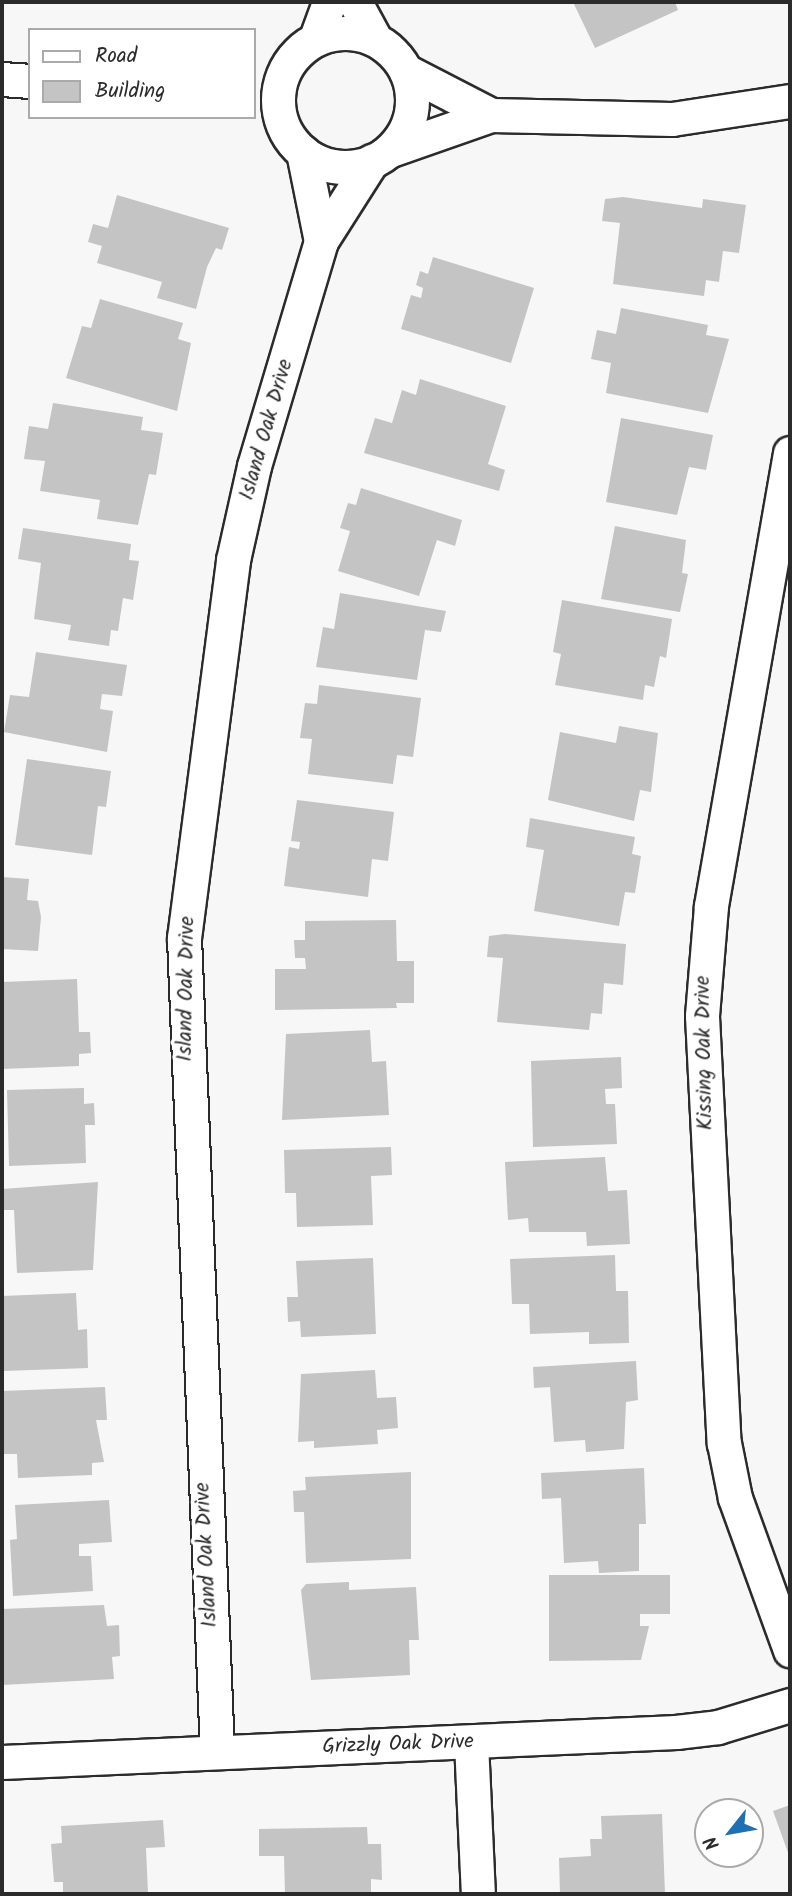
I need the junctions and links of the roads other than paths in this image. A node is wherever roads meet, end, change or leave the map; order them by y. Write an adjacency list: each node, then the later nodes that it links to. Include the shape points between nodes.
1 (328, 2): 3 (street)
2 (355, 2): 4 (street)
3 (316, 38): 4 (street, via 336,32); 5 (street)
4 (375, 39): 6 (street)
5 (286, 66): 8 (street); 12 (street, via 278,105)
6 (405, 71): 11 (street); 14 (street, via 411,113)
7 (2, 79): 9 (street)
8 (256, 79)
9 (28, 81)
10 (790, 100): 11 (street, via 672,119)
11 (491, 115): 14 (street)
12 (268, 119): 13 (street)
13 (303, 152): 14 (street, via 336,167); 15 (street, Island Oak Drive)
14 (381, 155): 15 (street, Island Oak Drive)
15 (321, 241): 20 (street, Island Oak Drive, via 254,466 233,560 184,938)
16 (790, 453): 17 (street, Kissing Oak Drive, via 711,906 702,1016 724,1443 735,1498)
17 (790, 1650)
18 (790, 1705): 19 (street, Grizzly Oak Drive, via 718,1727)
19 (471, 1742): 20 (street, Grizzly Oak Drive); 22 (street)
20 (218, 1752): 21 (street, Grizzly Oak Drive)
21 (2, 1762)
22 (478, 1894)

